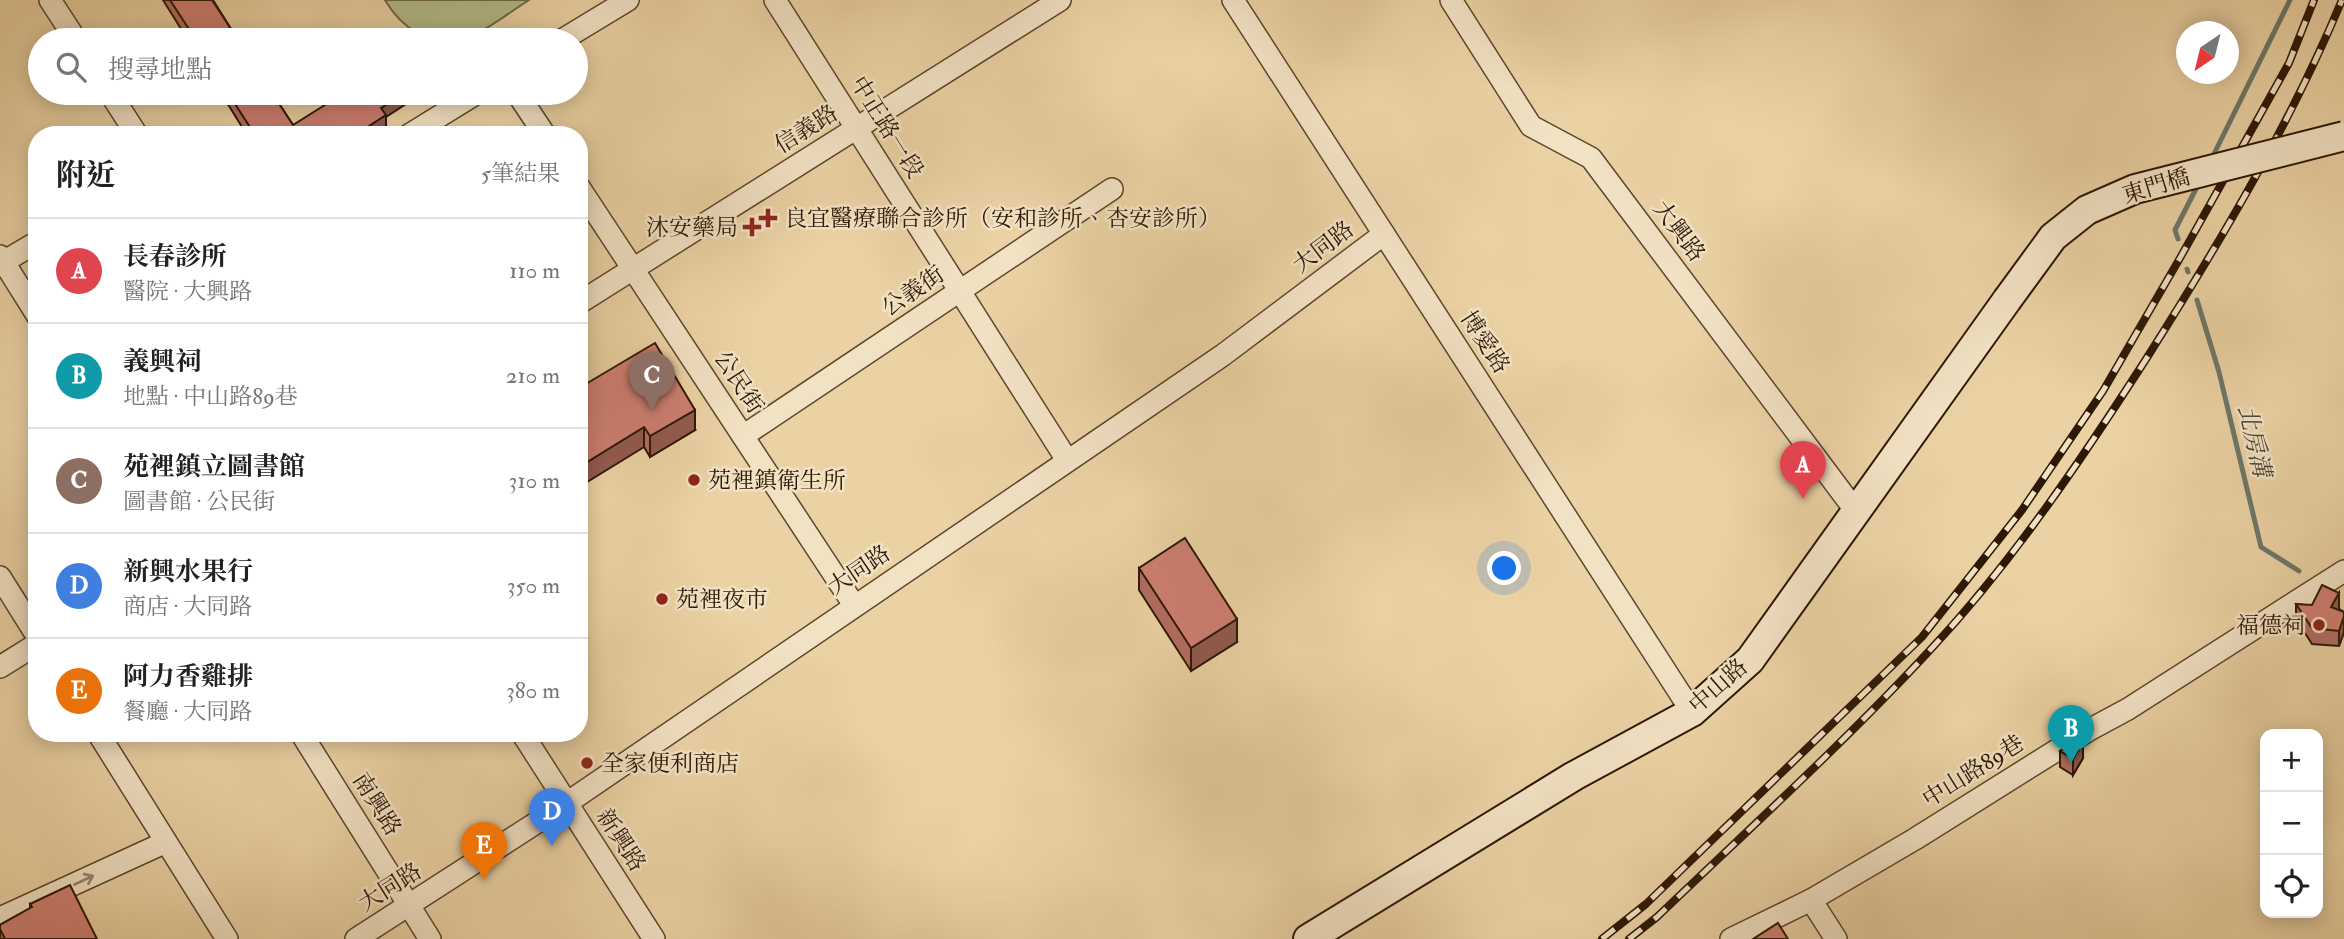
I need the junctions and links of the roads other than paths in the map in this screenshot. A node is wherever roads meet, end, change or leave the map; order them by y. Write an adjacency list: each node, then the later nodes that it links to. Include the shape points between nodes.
1 (50, 0): 7 (street)
2 (628, 0): 8 (street)
3 (775, 0): 15 (street, 中正路一段)
4 (1060, 0): 15 (street, 信義路)
5 (1233, 0): 19 (street, 博愛路)
6 (1451, 0): 29 (street, 大興路, via 1531,127 1591,158)
7 (68, 28)
8 (582, 28)
9 (118, 105): 12 (street)
10 (458, 105): 13 (street)
11 (525, 105): 14 (street)
12 (131, 126)
13 (424, 126)
14 (539, 126)
15 (856, 128): 22 (street, 信義路); 23 (street, 中正路一段)
16 (2344, 136): 25 (street, 東門橋, bridge, via 2135,189 2087,210 2053,237)
17 (1112, 189): 23 (street, 公義街)
18 (588, 201): 22 (street, 公民街)
19 (1384, 234): 28 (street, 大同路, via 1223,355); 36 (street, 博愛路)
20 (28, 247): 21 (street)
21 (1, 261): 26 (street)
22 (633, 269): 24 (street, 信義路); 27 (street, 公民街)
23 (960, 291): 27 (street, 公義街); 28 (street, 中正路一段)
24 (588, 297)
25 (2007, 300): 29 (street, 中山路)
26 (28, 302)
27 (743, 436): 32 (street, 公民街)
28 (1067, 460): 32 (street, 大同路)
29 (1855, 510): 36 (street, 中山路, via 1825,560 1750,660)
30 (2344, 571): 42 (street, 中山路89巷, via 2128,709)
31 (0, 577): 33 (street)
32 (854, 605): 40 (street, 大同路)
33 (28, 622)
34 (28, 650): 35 (street)
35 (0, 667)
36 (1692, 712): 49 (street, 中山路, via 1574,776)
37 (104, 742): 41 (street)
38 (307, 742): 43 (street, 南興路)
39 (528, 742): 40 (street, 新興路)
40 (567, 803): 43 (street, 大同路); 48 (street, 新興路)
41 (166, 842): 44 (street, one-way to 41); 45 (street)
42 (1811, 900): 50 (street, 中山路89巷); 51 (street)
43 (410, 906): 46 (street, 大同路); 47 (street, 南興路)
44 (0, 918)
45 (227, 939)
46 (356, 939)
47 (430, 939)
48 (654, 939)
49 (1308, 939)
50 (1731, 939)
51 (1836, 939)

